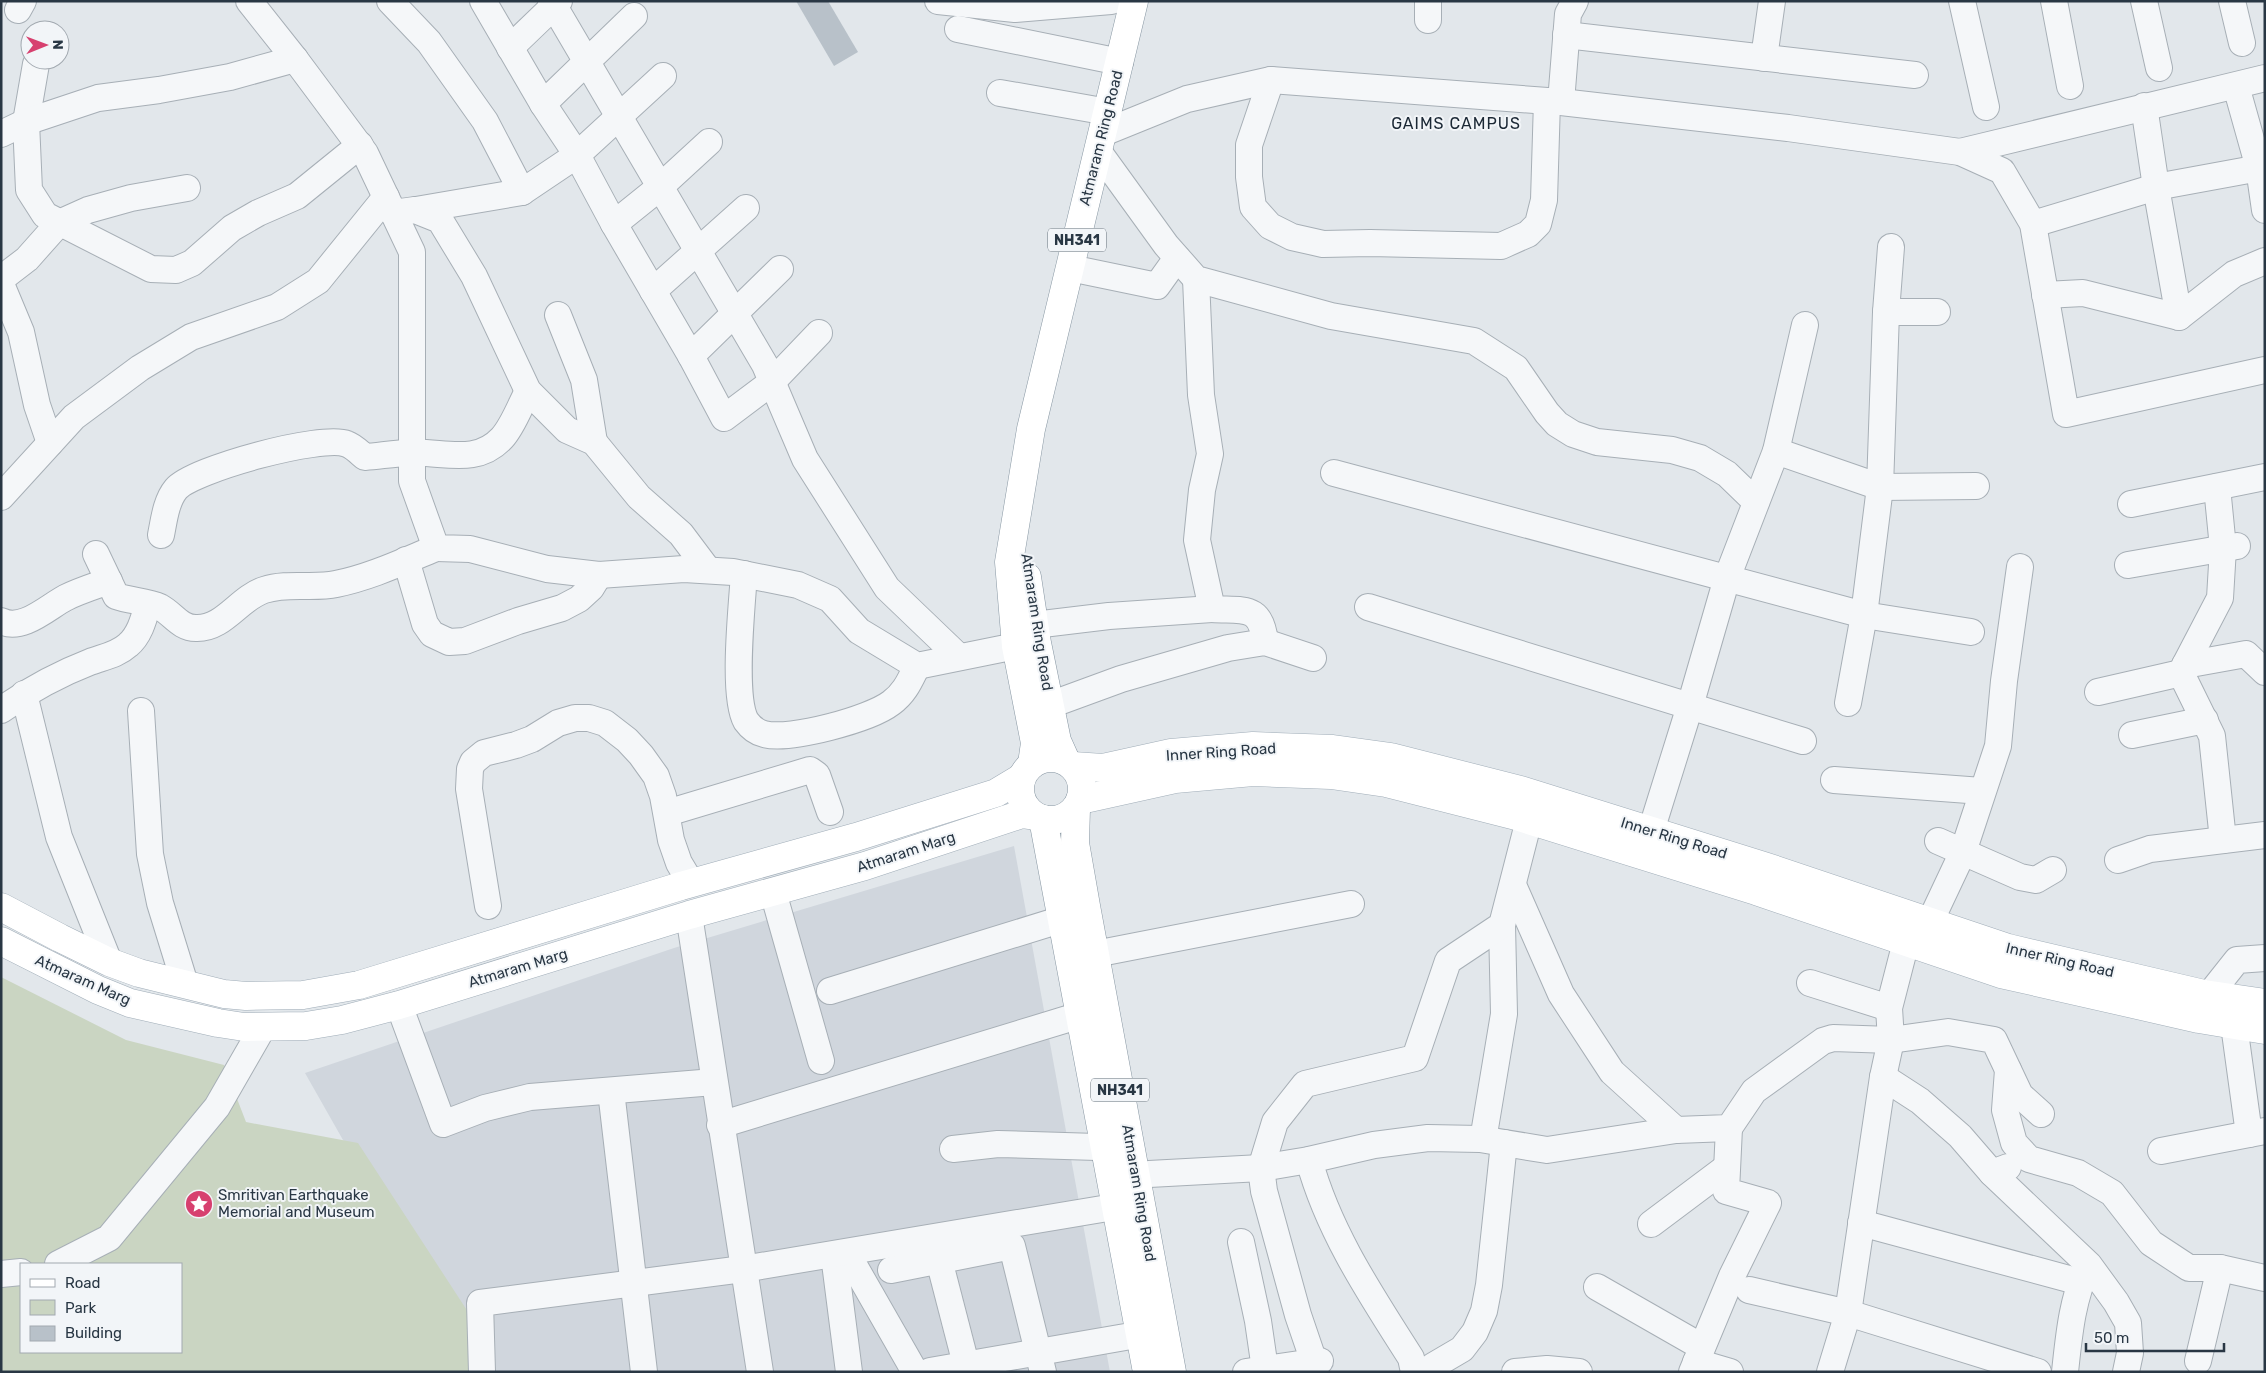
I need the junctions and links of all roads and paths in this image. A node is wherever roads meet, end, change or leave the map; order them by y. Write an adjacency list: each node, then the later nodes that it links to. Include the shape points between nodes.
1 (248, 1): 20 (street)
2 (390, 1): 48 (street, via 429,42 484,121)
3 (483, 1): 18 (street)
4 (938, 1): 5 (street, via 1015,9)
5 (1111, 1)
6 (1134, 1): 22 (main road, Atmaram Ring Road / NH341)
7 (1575, 1): 16 (street, via 1568,14)
8 (1772, 1): 19 (street)
9 (1962, 1): 35 (street)
10 (2054, 1): 29 (street)
11 (2144, 1): 23 (street)
12 (2232, 1): 17 (street)
13 (555, 3): 18 (street); 21 (street)
14 (634, 16): 21 (street)
15 (958, 29): 22 (street)
16 (1566, 35): 19 (street); 32 (street)
17 (2242, 43)
18 (510, 48): 33 (street)
19 (1764, 58): 25 (street)
20 (296, 59): 37 (street, via 230,77 98,98); 41 (street)
21 (586, 61): 33 (street); 36 (street)
22 (1120, 62): 38 (main road, Atmaram Ring Road / NH341)
23 (2159, 68)
24 (35, 70): 37 (street)
25 (1915, 75)
26 (663, 76): 36 (street)
27 (2265, 78): 30 (street)
28 (1271, 80): 32 (street); 32 (street, via 1249,145 1253,206 1270,226 1292,237 1323,244 1501,246 1528,234 1538,224 1544,200); 38 (street, via 1187,99)
29 (2070, 86)
30 (2236, 86): 34 (street); 44 (street)
31 (1000, 93): 38 (street)
32 (1554, 101): 42 (street)
33 (543, 104): 43 (street)
34 (2144, 106): 42 (street); 46 (street)
35 (1986, 108)
36 (618, 117): 43 (street); 45 (street)
37 (26, 122): 39 (street); 52 (street, via 29,190 45,216)
38 (1103, 132): 57 (street); 59 (main road, Atmaram Ring Road / NH341)
39 (1, 134)
40 (710, 142): 45 (street)
41 (360, 145): 49 (street); 52 (street, via 297,196 232,228 192,263 176,270 151,269)
42 (1960, 152): 54 (street, via 2002,171)
43 (577, 155): 48 (street); 53 (street)
44 (2262, 168): 46 (street); 51 (street)
45 (660, 187): 53 (street); 56 (street)
46 (2156, 187): 54 (street); 70 (street)
47 (187, 188): 52 (street, via 131,198 88,210)
48 (522, 192): 49 (street)
49 (398, 207): 76 (street, via 440,220 474,276); 78 (street, via 318,281 277,307 191,337 140,368 74,417); 80 (street, via 412,252)
50 (746, 208): 56 (street)
51 (2265, 210)
52 (59, 223): 61 (street, via 27,260)
53 (614, 224): 64 (street)
54 (2033, 224): 65 (street)
55 (1891, 247): 66 (street)
56 (697, 250): 64 (street); 68 (street)
57 (1177, 258): 59 (street, via 1157,286); 62 (street)
58 (2265, 261): 70 (street, via 2234,274)
59 (1070, 268): 83 (main road, Atmaram Ring Road / NH341)
60 (780, 270): 68 (street)
61 (1, 279)
62 (1196, 279): 88 (street, via 1331,316 1474,341 1516,368 1546,412 1573,434 1597,442 1672,450 1700,458 1727,474); 104 (street, via 1201,395 1210,454 1202,490 1197,540)
63 (1, 284): 78 (street, via 21,332 37,405)
64 (652, 291): 73 (street)
65 (2045, 295): 70 (street, via 2083,293); 74 (street, via 2066,414)
66 (1886, 312): 67 (street); 85 (street)
67 (1937, 312)
68 (734, 313): 73 (street); 75 (street)
69 (558, 315): 77 (street, via 584,380)
70 (2178, 317)
71 (1805, 325): 79 (street)
72 (819, 333): 75 (street)
73 (691, 356): 75 (street, via 724,418)
74 (2265, 370)
75 (772, 382): 111 (street, via 805,459 887,588)
76 (528, 391): 77 (street, via 567,430); 80 (street, via 503,437 490,449 465,456)
77 (594, 442): 97 (street, via 639,497 681,534)
78 (50, 443): 87 (street)
79 (1776, 451): 85 (street); 88 (street)
80 (412, 452): 90 (street, via 365,457 346,443 312,442 244,459 197,476 178,487 168,504); 92 (street, via 412,481)
81 (1334, 473): 100 (street)
82 (2265, 477): 86 (street)
83 (1023, 480): 107 (main road, Atmaram Ring Road / NH341, via 1026,563); 127 (main road, Atmaram Ring Road / NH341, via 1009,562 1016,646 1034,743)
84 (1976, 486): 85 (street)
85 (1880, 487): 105 (street)
86 (2217, 487): 89 (street); 91 (street)
87 (1, 497)
88 (1756, 502): 100 (street)
89 (2131, 504)
90 (161, 535)
91 (2230, 547): 95 (street); 114 (street, via 2220,598)
92 (436, 548): 94 (street); 99 (street, via 470,549 547,569)
93 (96, 554): 101 (street)
94 (406, 560): 99 (street, via 425,624 432,634 449,642 465,641 562,608 579,599); 102 (street, via 336,584 263,590 216,624 196,628 182,625 161,608)
95 (2128, 565)
96 (2020, 567): 129 (street, via 1998,746)
97 (708, 570): 98 (street); 99 (street)
98 (744, 574): 113 (street, via 798,585 830,599 859,631); 113 (street, via 738,671 743,714 754,731 781,736 832,726 867,714 891,703 905,690)
99 (599, 575)
100 (1727, 578): 105 (street); 120 (street)
101 (109, 581): 102 (street, via 116,596); 106 (street, via 65,598 20,622)
102 (148, 604): 117 (street, via 143,623 130,644 117,653 89,662)
103 (1368, 606): 120 (street)
104 (1212, 609): 107 (street); 109 (street, via 1252,613 1263,626)
105 (1864, 615): 108 (street); 118 (street)
106 (1, 621)
107 (1034, 625): 119 (main road, Atmaram Ring Road / NH341)
108 (1971, 632)
109 (1265, 642): 112 (street); 119 (street, via 1228,648 1121,679)
110 (1006, 648): 111 (street)
111 (959, 657): 113 (street)
112 (1313, 658)
113 (917, 666)
114 (2183, 669): 115 (street, via 2246,654); 116 (street); 123 (street)
115 (2265, 672)
116 (2098, 692)
117 (24, 694): 121 (street); 156 (street, via 59,838)
118 (1848, 703)
119 (1050, 705): 126 (main road, Atmaram Ring Road / NH341, via 1057,741)
120 (1690, 706): 125 (street); 135 (street)
121 (1, 710)
122 (141, 711): 158 (street, via 150,854 160,903)
123 (2205, 720): 124 (street); 137 (street, via 2212,736)
124 (2132, 735)
125 (1803, 741)
126 (1069, 764): 127 (main road, via 1048,757); 130 (main road, NH341, via 1081,782); 135 (main road, Inner Ring Road, via 1103,768 1171,753 1253,746 1333,749 1391,757 1524,791)
127 (1027, 771): 133 (main road, NH341, via 1020,795 1028,810); 142 (main road, Atmaram Marg, via 987,796)
128 (1834, 780): 129 (street)
129 (1982, 792): 139 (street)
130 (1078, 804): 133 (main road, via 1061,818); 134 (main road, Inner Ring Road, via 1175,779 1254,772 1331,775 1386,783); 154 (main road, Atmaram Ring Road / NH341, via 1075,842)
131 (830, 812): 132 (street, via 817,775 810,770)
132 (667, 813): 142 (street, via 671,840); 146 (street, via 656,776 627,740 605,723 575,718 558,723 516,746 484,753 472,762 469,782)
133 (1040, 818): 144 (main road, Atmaram Marg, via 1022,814 865,866); 149 (main road, Atmaram Ring Road / NH341)
134 (1529, 820): 143 (street); 153 (main road, Inner Ring Road)
135 (1650, 831): 150 (main road, Inner Ring Road)
136 (2265, 835): 137 (street)
137 (2223, 840): 140 (street, via 2150,849)
138 (1938, 841): 139 (street)
139 (1963, 852): 141 (street, via 2036,880); 150 (street)
140 (2118, 860)
141 (2053, 870)
142 (691, 883): 158 (main road, Atmaram Marg, via 336,990 303,995 246,996)
143 (1513, 885): 151 (street); 177 (street, via 1561,994 1612,1072)
144 (773, 892): 148 (main road, Atmaram Marg); 169 (street)
145 (1351, 904): 154 (street)
146 (488, 906)
147 (1, 907): 156 (main road, Atmaram Marg)
148 (689, 915): 162 (main road, Atmaram Marg); 172 (street)
149 (1063, 919): 159 (street); 220 (main road, Atmaram Ring Road / NH341)
150 (1930, 922): 160 (main road, Inner Ring Road, via 2008,948)
151 (1502, 925): 179 (street, via 1504,1014); 185 (street, via 1448,961 1415,1058 1305,1084 1275,1122)
152 (1, 942): 166 (main road, Atmaram Marg, via 98,990 130,1002 218,1023)
153 (1906, 942): 163 (street); 165 (main road, Inner Ring Road, via 2001,974)
154 (1095, 954): 221 (main road, Atmaram Ring Road / NH341)
155 (2265, 958): 160 (street, via 2237,960)
156 (109, 962): 158 (main road, Atmaram Marg)
157 (1810, 983): 163 (street)
158 (185, 984)
159 (830, 991)
160 (2210, 994): 161 (main road, Inner Ring Road)
161 (2265, 1003)
162 (399, 1005): 166 (main road, Atmaram Marg, via 306,1026); 173 (street, via 443,1124 485,1108 530,1097)
163 (1888, 1008): 168 (street)
164 (1074, 1017): 175 (street)
165 (2234, 1025): 167 (main road, Inner Ring Road); 178 (street)
166 (263, 1027): 195 (street, via 217,1107 110,1238)
167 (2265, 1030)
168 (1891, 1040): 170 (street, via 1948,1032 1994,1040); 171 (street); 176 (street, via 1840,1037 1823,1042 1754,1092)
169 (821, 1061)
170 (2008, 1069): 174 (street, via 2020,1095); 183 (street, via 2005,1110 2014,1143)
171 (1883, 1077): 187 (street, via 1920,1101 1960,1136); 190 (street)
172 (714, 1082): 173 (street); 175 (street)
173 (611, 1091): 203 (street)
174 (2040, 1114)
175 (720, 1125): 197 (street)
176 (1729, 1128): 177 (street); 186 (street)
177 (1676, 1130): 179 (street, via 1546,1150)
178 (2257, 1132): 182 (street)
179 (1495, 1135): 184 (street, via 1428,1138); 212 (street, via 1489,1285 1484,1311 1462,1350)
180 (1097, 1148): 181 (street, via 998,1144)
181 (953, 1149)
182 (2161, 1151)
183 (2029, 1159): 187 (street); 196 (street, via 2078,1174 2112,1194 2151,1243 2189,1268)
184 (1309, 1160): 185 (street); 212 (street, via 1335,1233)
185 (1261, 1168): 188 (street); 213 (street, via 1264,1191 1298,1314 1317,1361)
186 (1727, 1168): 191 (street); 208 (street, via 1726,1192 1768,1203 1732,1276)
187 (1992, 1173): 201 (street)
188 (1149, 1174)
189 (1108, 1208): 193 (street)
190 (1861, 1223): 201 (street); 206 (street)
191 (1651, 1224)
192 (1241, 1242): 213 (street, via 1258,1321)
193 (840, 1254): 197 (street); 218 (street); 219 (street)
194 (940, 1260): 198 (street); 210 (street, via 1012,1246); 211 (street)
195 (60, 1263)
196 (2220, 1268): 202 (street); 209 (street)
197 (743, 1269): 203 (street); 217 (street)
198 (891, 1270)
199 (20, 1272): 200 (street)
200 (1, 1274)
201 (2085, 1274): 227 (street, via 2071,1320); 228 (street, via 2116,1302 2128,1323 2130,1353)
202 (2265, 1278)
203 (633, 1282): 215 (street, via 480,1303); 216 (street)
204 (1598, 1287): 208 (street)
205 (1749, 1290): 206 (street)
206 (1848, 1313): 225 (street); 226 (street)
207 (1132, 1336): 210 (street)
208 (1697, 1360): 224 (street)
209 (2198, 1361)
210 (1040, 1362): 211 (street)
211 (968, 1367): 214 (street)
212 (1428, 1367)
213 (1255, 1370)
214 (930, 1371)
215 (482, 1372)
216 (644, 1372)
217 (760, 1372)
218 (849, 1372)
219 (915, 1372)
220 (1147, 1372)
221 (1172, 1372)
222 (1515, 1372): 223 (street, via 1547,1368)
223 (1579, 1372)
224 (1730, 1372)
225 (1830, 1372)
226 (2038, 1372)
227 (2065, 1372)
228 (2126, 1372)

